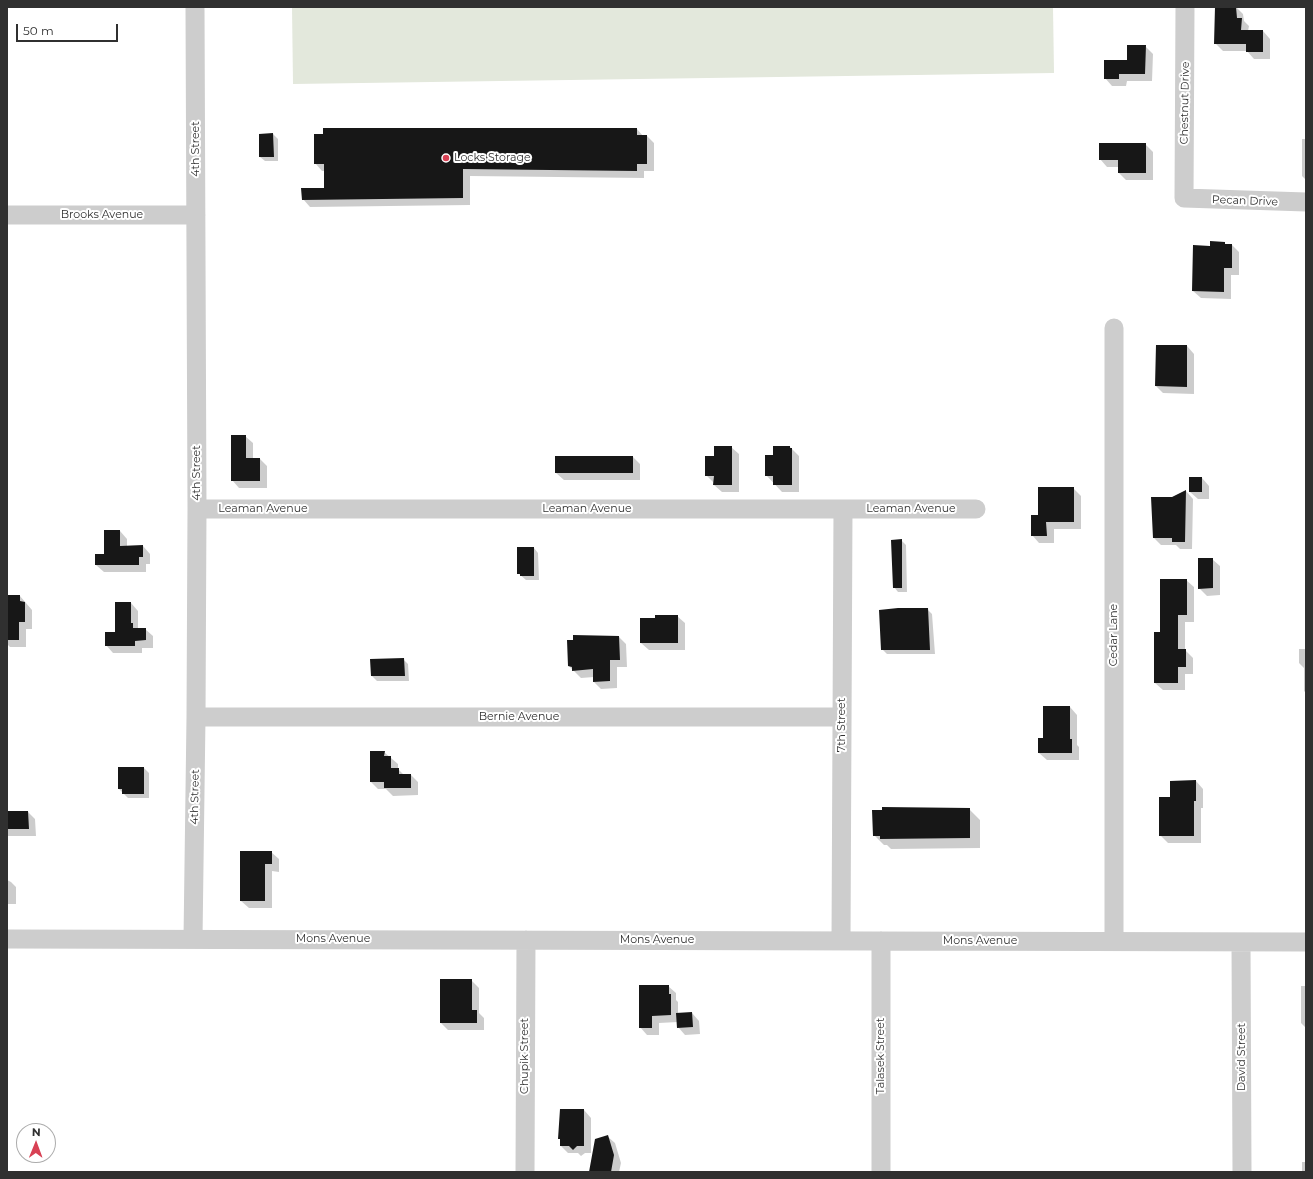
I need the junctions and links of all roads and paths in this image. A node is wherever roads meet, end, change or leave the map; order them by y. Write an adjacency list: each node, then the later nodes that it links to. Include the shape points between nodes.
1 (195, 7): 6 (street, 4th Street)
2 (1186, 7): 3 (street, Chestnut Drive)
3 (1184, 198): 4 (street, Pecan Drive)
4 (1306, 202)
5 (7, 215): 6 (street, Brooks Avenue)
6 (196, 215): 8 (street, 4th Street)
7 (1114, 328): 18 (street, Cedar Lane)
8 (197, 509): 9 (street, Leaman Avenue); 12 (street, 4th Street)
9 (844, 509): 10 (street, Leaman Avenue); 11 (street, 7th Street)
10 (976, 509)
11 (842, 716): 12 (street, Bernie Avenue); 16 (street, 7th Street)
12 (196, 717): 14 (street, 4th Street)
13 (7, 939): 14 (street, Mons Avenue)
14 (193, 939): 15 (street, Mons Avenue)
15 (526, 940): 16 (street, Mons Avenue); 21 (street, Chupik Street)
16 (841, 941): 17 (street, Mons Avenue)
17 (881, 941): 18 (street, Mons Avenue); 22 (street, Talasek Street)
18 (1114, 941): 19 (street, Mons Avenue)
19 (1241, 942): 20 (street, Mons Avenue); 23 (street, David Street)
20 (1306, 942)
21 (525, 1172)
22 (881, 1172)
23 (1242, 1172)

